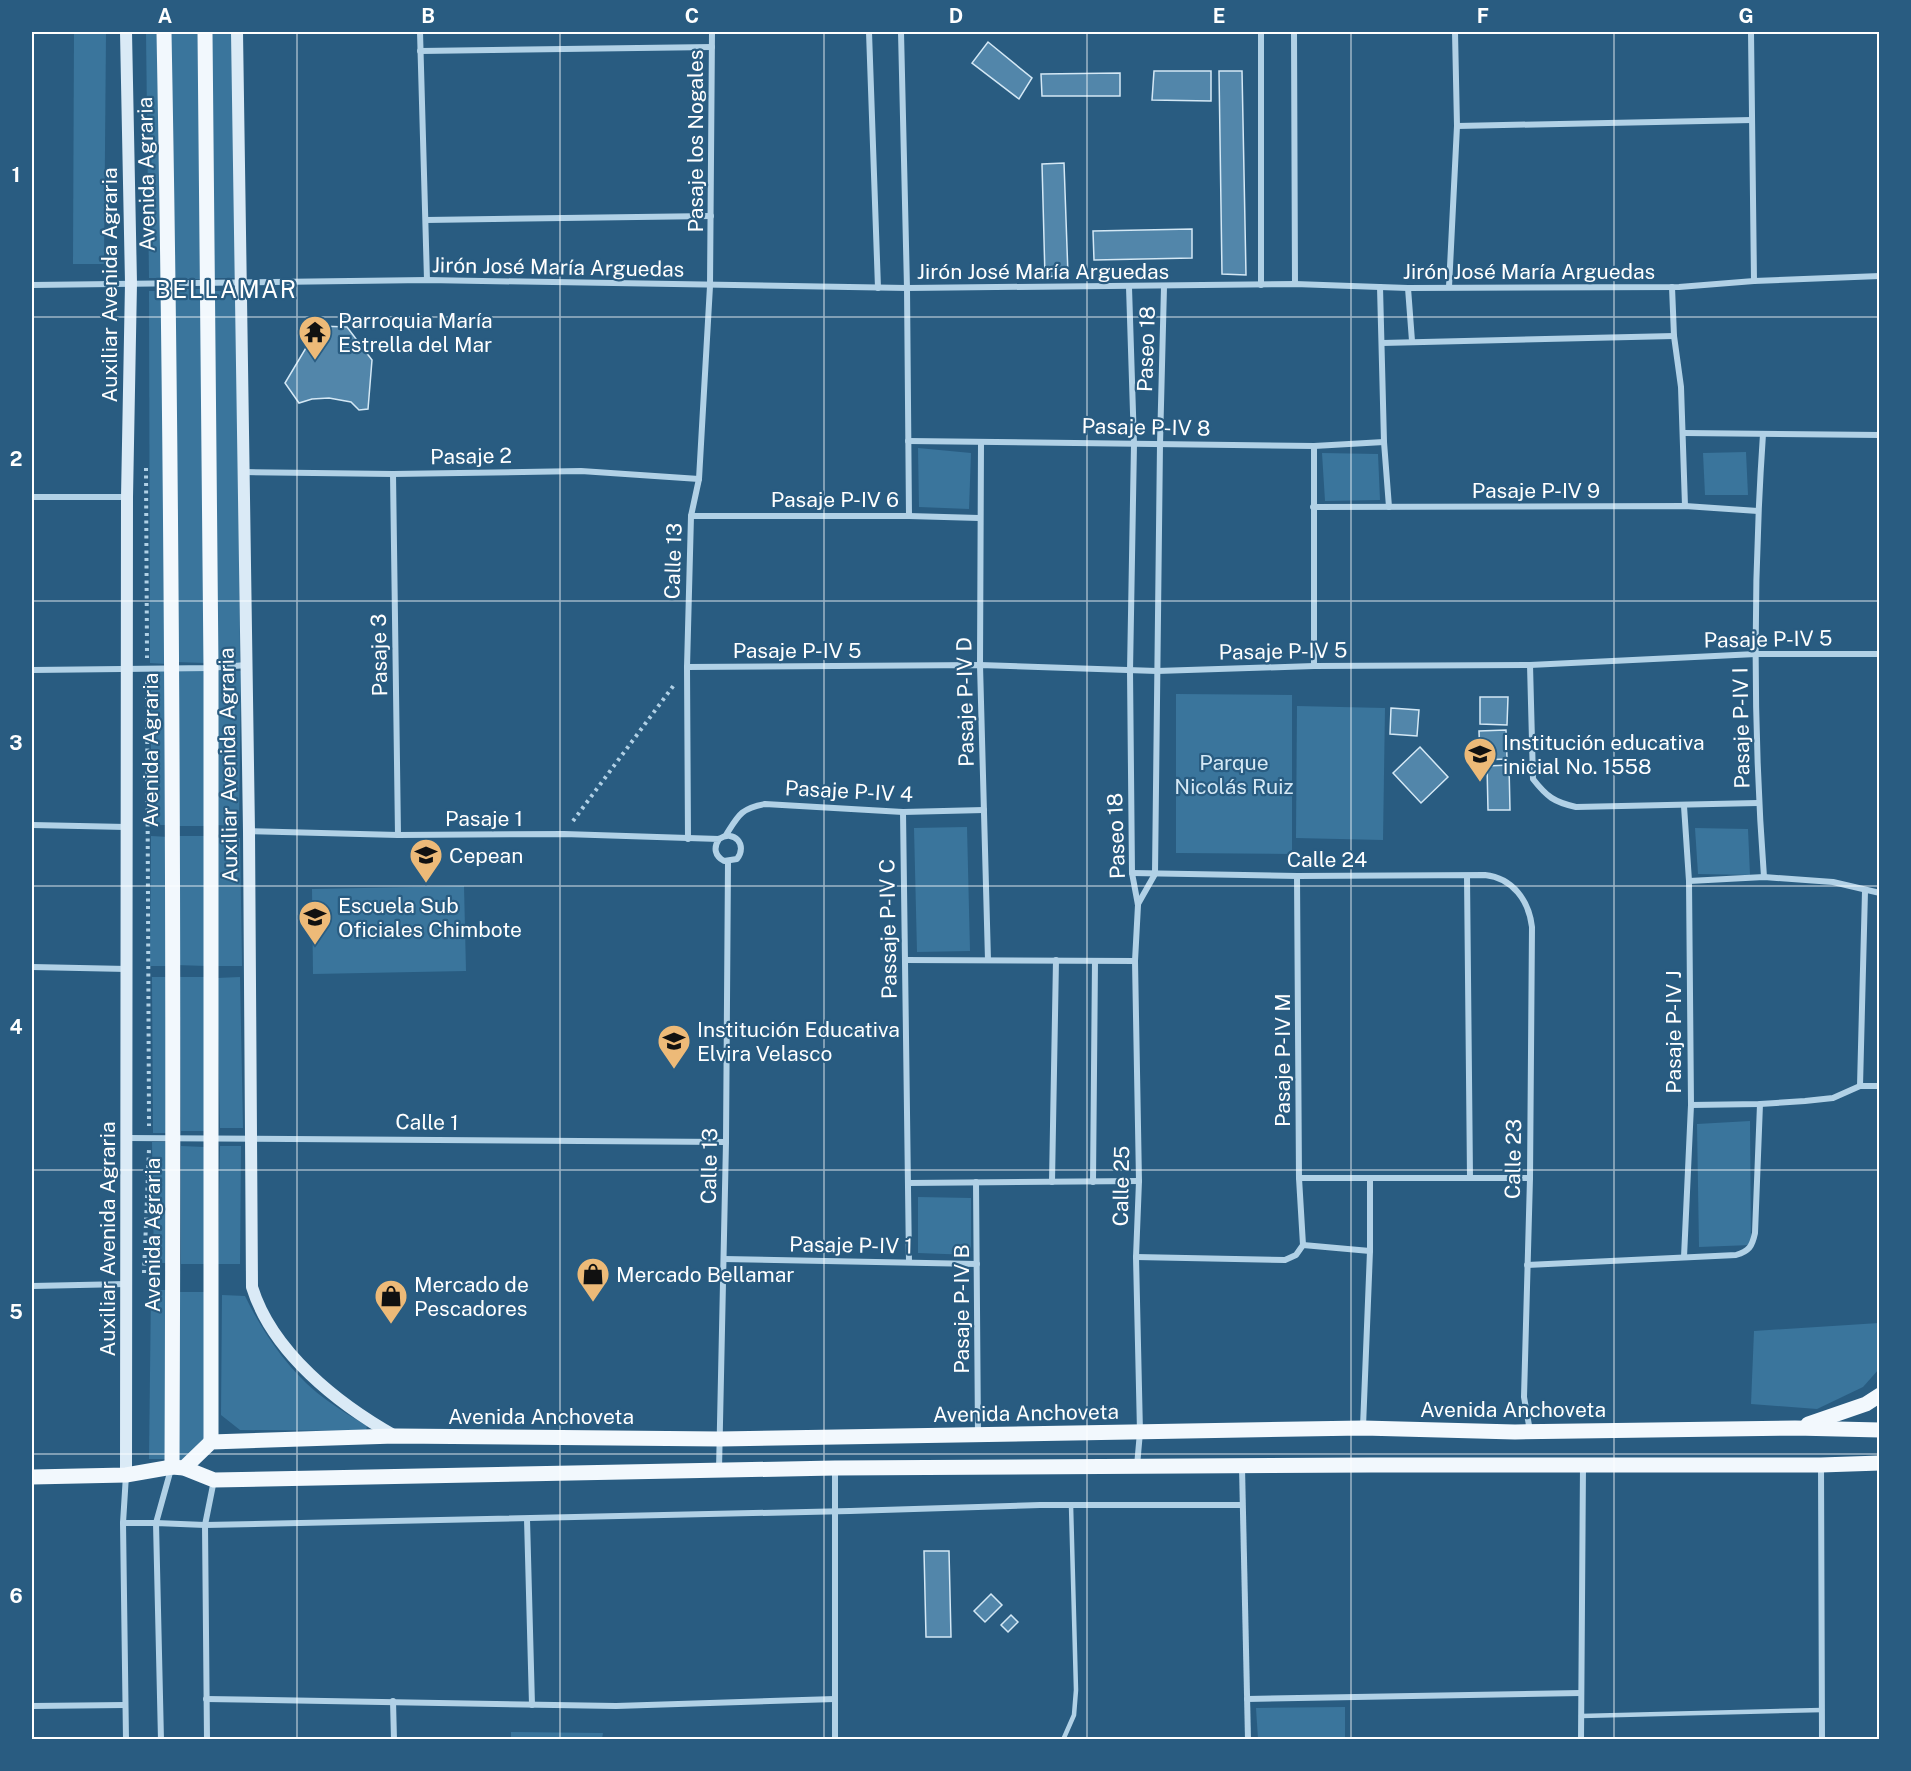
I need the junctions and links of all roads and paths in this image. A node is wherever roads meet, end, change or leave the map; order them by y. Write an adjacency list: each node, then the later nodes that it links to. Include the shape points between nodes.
1 (126, 32): 23 (street, Auxiliar Avenida Agraria)
2 (164, 32): 24 (main road, Avenida Agraria)
3 (205, 32): 25 (main road)
4 (237, 32): 22 (street, Auxiliar Avenida Agraria)
5 (420, 32): 14 (street)
6 (712, 32): 13 (street, Pasaje los Nogales)
7 (869, 32): 35 (street)
8 (900, 32): 36 (street)
9 (1261, 32): 28 (street)
10 (1294, 32): 26 (street)
11 (1455, 32): 16 (street)
12 (1750, 32): 15 (street)
13 (712, 47): 14 (street); 17 (street, Pasaje los Nogales)
14 (420, 51): 18 (street)
15 (1752, 120): 16 (street); 21 (street)
16 (1457, 126): 33 (street)
17 (711, 216): 18 (street); 29 (street, Pasaje los Nogales)
18 (426, 220): 20 (street)
19 (1880, 276): 21 (street, Jirón José María Arguedas)
20 (427, 280): 22 (street, Jirón José María Arguedas); 29 (street, Jirón José María Arguedas)
21 (1754, 281): 34 (street, Jirón José María Arguedas)
22 (242, 282): 25 (street, Jirón José María Arguedas); 51 (street, Auxiliar Avenida Agraria)
23 (131, 283): 24 (street, Jirón José María Arguedas); 27 (street, Jirón José María Arguedas); 55 (street, Auxiliar Avenida Agraria)
24 (169, 283): 25 (street, Jirón José María Arguedas); 71 (main road, Avenida Agraria)
25 (207, 283): 72 (main road)
26 (1295, 284): 28 (street, Jirón José María Arguedas); 32 (street, Jirón José María Arguedas)
27 (32, 285)
28 (1261, 285): 30 (street, Jirón José María Arguedas)
29 (710, 286): 35 (street, Jirón José María Arguedas); 53 (street, Calle 13)
30 (1164, 286): 31 (street, Jirón José María Arguedas); 48 (street, Paseo 18)
31 (1129, 287): 36 (street, Jirón José María Arguedas); 47 (street, Paseo 18)
32 (1380, 287): 37 (street, Jirón José María Arguedas); 40 (street)
33 (1449, 287): 34 (street, Jirón José María Arguedas); 37 (street, Jirón José María Arguedas)
34 (1672, 287): 38 (street)
35 (878, 288): 36 (street, Jirón José María Arguedas)
36 (907, 288): 44 (street)
37 (1408, 288): 39 (street)
38 (1674, 336): 39 (street); 41 (street)
39 (1412, 341): 40 (street)
40 (1382, 343): 46 (street)
41 (1684, 433): 42 (street); 56 (street)
42 (1763, 434): 43 (street); 59 (street, Pasaje P-IV I)
43 (1880, 435)
44 (908, 441): 45 (street, Pasaje P-IV 8); 61 (street)
45 (981, 442): 47 (street, Pasaje P-IV 8); 62 (street, Pasaje P-IV D)
46 (1383, 442): 49 (street, Pasaje P-IV 8); 58 (street)
47 (1134, 444): 48 (street, Pasaje P-IV 8); 75 (street, Paseo 18)
48 (1160, 444): 49 (street, Pasaje P-IV 8); 76 (street, Paseo 18)
49 (1314, 446): 57 (street)
50 (146, 458): 70 (path)
51 (243, 472): 52 (street, Pasaje 2); 65 (street, Auxiliar Avenida Agraria)
52 (393, 474): 53 (street, Pasaje 2, via 581,471); 85 (street, Pasaje 3)
53 (699, 479): 60 (street, Calle 13)
54 (32, 497): 55 (street)
55 (127, 497): 73 (street, Auxiliar Avenida Agraria)
56 (1685, 506): 58 (street, Pasaje P-IV 9); 59 (street, Pasaje P-IV 9)
57 (1313, 507): 58 (street, Pasaje P-IV 9); 68 (street)
58 (1389, 507)
59 (1758, 511): 63 (street, Pasaje P-IV I)
60 (691, 516): 61 (street, Pasaje P-IV 6); 69 (street, Calle 13)
61 (909, 516): 62 (street, Pasaje P-IV 6)
62 (979, 518): 66 (street, Pasaje P-IV D)
63 (1756, 654): 64 (street, Pasaje P-IV 5); 67 (street, Pasaje P-IV 5); 77 (street, Pasaje P-IV I)
64 (1880, 654)
65 (246, 665): 72 (street); 83 (street, Auxiliar Avenida Agraria)
66 (980, 665): 69 (street, Pasaje P-IV 5); 75 (street, Pasaje P-IV 5); 79 (street, Pasaje P-IV D)
67 (1530, 665): 68 (street, Pasaje P-IV 5); 78 (street, via 1533,779 1544,793 1558,804 1576,807)
68 (1314, 666): 76 (street, Pasaje P-IV 5)
69 (687, 667): 84 (path); 87 (street, Calle 13)
70 (147, 668): 71 (street); 73 (street); 114 (path)
71 (171, 668): 72 (street); 115 (main road, Avenida Agraria)
72 (211, 668): 111 (main road)
73 (126, 669): 74 (street); 82 (street, Auxiliar Avenida Agraria)
74 (32, 670)
75 (1130, 671): 76 (street, Pasaje P-IV 5); 90 (street, Paseo 18)
76 (1156, 671): 91 (street, Paseo 18)
77 (1758, 803): 78 (street); 94 (street, Pasaje P-IV I)
78 (1684, 806): 95 (street, Pasaje P-IV J)
79 (984, 810): 80 (street, Pasaje P-IV 4); 101 (street, Pasaje P-IV D)
80 (903, 812): 86 (street, Pasaje P-IV 4, via 765,804 750,806 738,815); 100 (street, Passaje P-IV C)
81 (32, 825): 82 (street)
82 (127, 827): 106 (street, Auxiliar Avenida Agraria)
83 (249, 831): 85 (street, Pasaje 1); 112 (street, Auxiliar Avenida Agraria)
84 (564, 834): 85 (street, Pasaje 1); 87 (street, Pasaje 1)
85 (398, 835)
86 (726, 835): 88 (street); 89 (street, Calle 13, via 738,839 742,847 737,859)
87 (688, 839): 88 (street, Pasaje 1)
88 (719, 839): 89 (street, Calle 13, via 717,855)
89 (728, 862): 116 (street, Calle 13)
90 (1132, 873): 91 (street, Calle 24); 99 (street, Paseo 18)
91 (1155, 873): 92 (street, Calle 24); 99 (street, Paseo 18)
92 (1297, 876): 93 (street, Calle 24); 118 (street, Pasaje P-IV M)
93 (1467, 876): 96 (street, Calle 24, via 1497,876); 117 (street)
94 (1764, 877): 95 (street); 97 (street, via 1833,882)
95 (1689, 881): 110 (street, Pasaje P-IV J)
96 (1516, 891): 120 (street, Calle 23, via 1526,905 1532,927)
97 (1865, 891): 98 (street); 107 (street)
98 (1880, 893)
99 (1138, 904): 104 (street, Calle 25)
100 (905, 960): 101 (street); 125 (street, Passaje P-IV C)
101 (988, 960): 102 (street)
102 (1056, 960): 103 (street); 123 (street)
103 (1095, 961): 104 (street); 124 (street)
104 (1135, 961): 121 (street, Calle 25)
105 (32, 968): 106 (street)
106 (128, 969): 113 (street, Auxiliar Avenida Agraria)
107 (1860, 1086): 108 (street); 109 (street, via 1833,1098)
108 (1880, 1086)
109 (1760, 1104): 110 (street); 129 (street, via 1752,1246 1736,1254)
110 (1691, 1105): 129 (street, Pasaje P-IV J)
111 (210, 1137): 112 (street, Calle 1); 115 (street, Calle 1); 146 (main road)
112 (252, 1137): 116 (street, Calle 1); 144 (street, Auxiliar Avenida Agraria, via 252,1287 257,1304 287,1351 364,1419)
113 (127, 1138): 114 (street, Calle 1); 135 (street, Auxiliar Avenida Agraria)
114 (149, 1138): 115 (street, Calle 1); 134 (path)
115 (174, 1138): 152 (main road, Avenida Agraria)
116 (726, 1142): 130 (street, Calle 13)
117 (1470, 1177): 119 (street); 120 (street)
118 (1299, 1178): 119 (street); 126 (street, Pasaje P-IV M)
119 (1370, 1178): 127 (street)
120 (1530, 1178): 133 (street, Calle 23)
121 (1139, 1181): 124 (street); 128 (street, Calle 25)
122 (976, 1182): 123 (street); 125 (street); 132 (street, Pasaje P-IV B)
123 (1052, 1182): 124 (street)
124 (1093, 1182)
125 (908, 1183): 131 (street, Passaje P-IV C)
126 (1303, 1245): 127 (street); 128 (street, via 1296,1255 1285,1260)
127 (1370, 1251): 138 (street)
128 (1136, 1257): 141 (street, Calle 25)
129 (1684, 1257): 133 (street)
130 (724, 1259): 131 (street, Pasaje P-IV 1); 145 (street, Calle 13)
131 (909, 1262): 132 (street, Pasaje P-IV 1)
132 (977, 1264): 143 (street, Pasaje P-IV B)
133 (1527, 1265): 142 (street, Calle 23, via 1524,1397)
134 (144, 1280)
135 (126, 1284): 136 (street); 155 (street, Auxiliar Avenida Agraria)
136 (32, 1286)
137 (1880, 1395): 139 (main road, via 1866,1404)
138 (1363, 1428): 141 (main road, Avenida Anchoveta); 142 (main road, Avenida Anchoveta)
139 (1795, 1428): 140 (main road, Avenida Anchoveta); 142 (main road, Avenida Anchoveta)
140 (1880, 1430)
141 (1140, 1432): 143 (main road, Avenida Anchoveta); 150 (street, Calle 25)
142 (1530, 1432)
143 (978, 1435): 145 (main road, Avenida Anchoveta)
144 (395, 1436): 145 (main road, Avenida Anchoveta); 146 (main road, Avenida Anchoveta)
145 (720, 1438): 154 (street, Calle 13)
146 (211, 1442): 152 (main road)
147 (1880, 1463): 149 (main road)
148 (1583, 1465): 149 (main road); 151 (main road); 165 (street)
149 (1821, 1465): 173 (street)
150 (1137, 1467): 151 (main road); 153 (main road)
151 (1242, 1467): 158 (street)
152 (178, 1468): 155 (main road); 157 (main road); 163 (street)
153 (835, 1468): 154 (main road); 160 (street)
154 (719, 1470): 157 (main road)
155 (126, 1474): 156 (main road); 162 (street)
156 (32, 1477)
157 (214, 1480): 164 (street)
158 (1242, 1504): 159 (street); 168 (street)
159 (1071, 1505): 160 (street); 180 (lane, via 1076,1689 1074,1715)
160 (835, 1511): 161 (street); 167 (street)
161 (527, 1519): 164 (street); 171 (street)
162 (123, 1523): 163 (street); 170 (street)
163 (156, 1523): 164 (street); 176 (street)
164 (205, 1525): 166 (street)
165 (1581, 1693): 168 (street); 174 (street)
166 (206, 1699): 169 (street); 177 (street)
167 (835, 1699): 171 (street); 179 (street)
168 (1247, 1699): 181 (street)
169 (393, 1701): 171 (street); 178 (street)
170 (125, 1705): 172 (street); 175 (street)
171 (532, 1705)
172 (32, 1706)
173 (1822, 1710): 174 (lane); 183 (street)
174 (1581, 1716): 182 (street)
175 (126, 1740)
176 (161, 1740)
177 (207, 1740)
178 (394, 1740)
179 (835, 1740)
180 (1062, 1740)
181 (1248, 1740)
182 (1581, 1740)
183 (1822, 1740)

